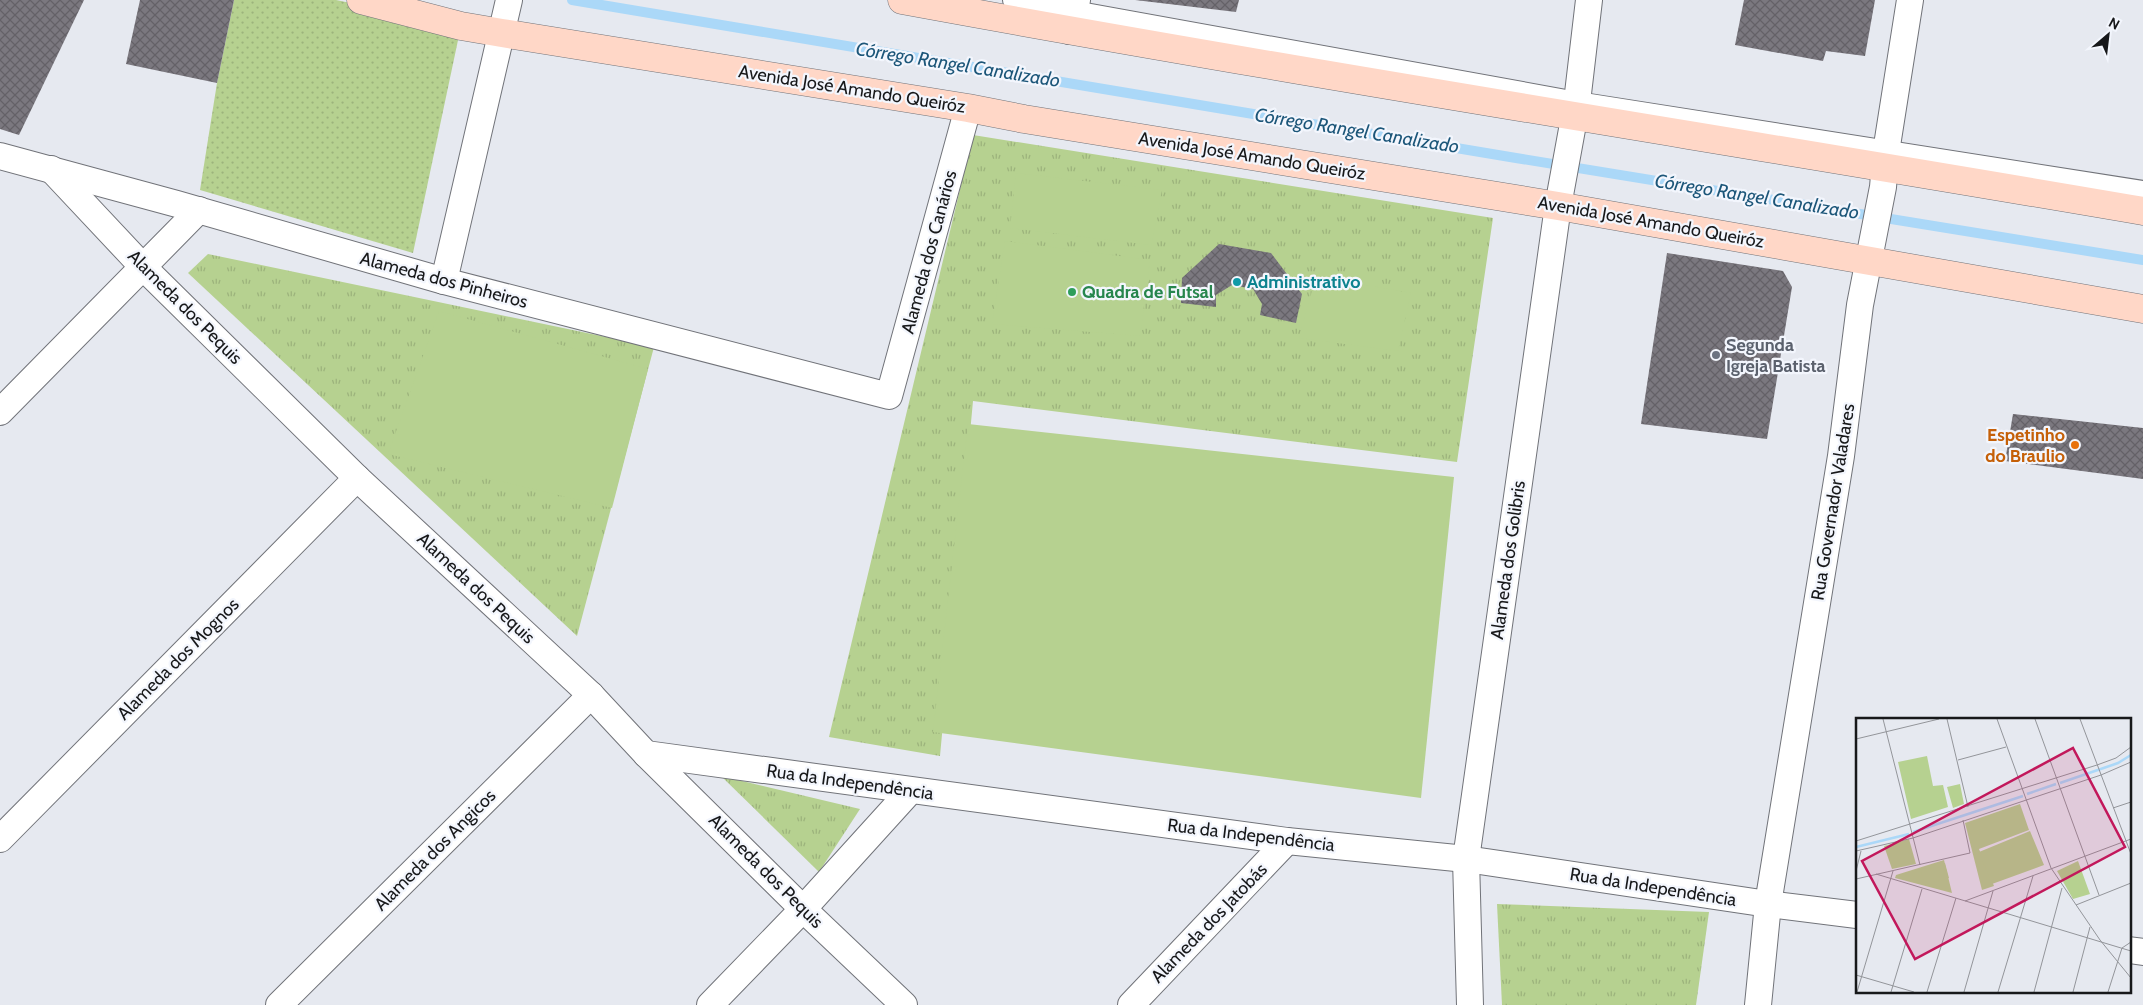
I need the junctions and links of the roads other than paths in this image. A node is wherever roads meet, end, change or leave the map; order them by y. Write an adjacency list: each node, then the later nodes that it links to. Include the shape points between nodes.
1 (362, 0): 7 (main road, Avenida José Amando Queiróz, via 461,26)
2 (902, 0): 6 (main road)
3 (1013, 0): 6 (street)
4 (1589, 0): 9 (street, Alameda dos Golibris)
5 (1910, 0): 11 (street, Rua Governador Valadares)
6 (1073, 14): 9 (main road)
7 (505, 16): 8 (main road, Avenida José Amando Queiróz); 19 (street)
8 (968, 108): 14 (main road, Avenida José Amando Queiróz); 21 (street, Alameda dos Canários)
9 (1574, 120): 11 (main road); 14 (street, Alameda dos Golibris)
10 (0, 156): 12 (street, Alameda dos Pinheiros)
11 (1885, 168): 13 (street); 16 (main road); 17 (street, Rua Governador Valadares)
12 (51, 169): 15 (street, Alameda dos Pinheiros); 18 (street, Alameda dos Pequis)
13 (2143, 191)
14 (1559, 198): 17 (main road, Avenida José Amando Queiróz); 29 (street, Alameda dos Golibris)
15 (199, 210): 18 (street); 19 (street, Alameda dos Pinheiros)
16 (2143, 210)
17 (1870, 250): 20 (main road, Avenida José Amando Queiróz); 30 (street, Rua Governador Valadares, via 1840,466)
18 (143, 267): 22 (street); 23 (street, Alameda dos Pequis)
19 (444, 281): 21 (street, Alameda dos Pinheiros)
20 (2143, 309)
21 (889, 396)
22 (0, 412)
23 (357, 478): 24 (street, Alameda dos Pequis); 27 (street, Alameda dos Mognos)
24 (591, 695): 25 (street, Alameda dos Pequis); 35 (street, Alameda dos Angicos)
25 (646, 754): 26 (street, Rua da Independência); 31 (street, Alameda dos Pequis)
26 (910, 791): 28 (street, Rua da Independência); 31 (street)
27 (0, 840)
28 (1287, 841): 29 (street, Rua da Independência); 38 (street, Alameda dos Jatobás)
29 (1466, 859): 30 (street, Rua da Independência); 39 (street, Alameda dos Golibris)
30 (1768, 904): 32 (street, Rua da Independência); 40 (street, Rua Governador Valadares)
31 (803, 909): 36 (street); 37 (street, Alameda dos Pequis)
32 (1856, 916)
33 (2130, 950): 34 (street)
34 (2143, 952)
35 (279, 1005)
36 (710, 1005)
37 (904, 1005)
38 (1130, 1005)
39 (1470, 1005)
40 (1758, 1005)

